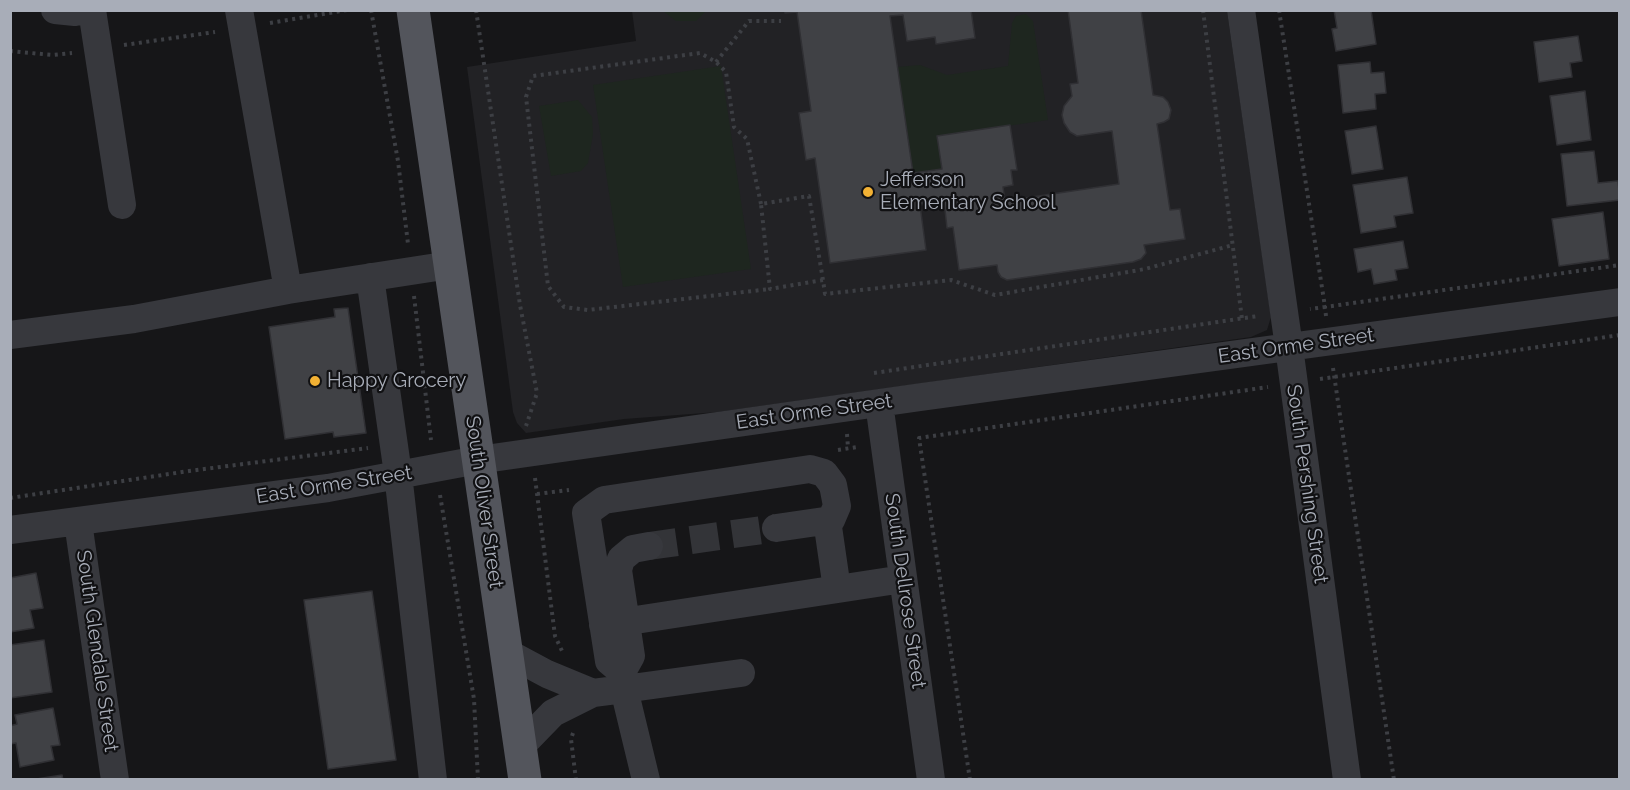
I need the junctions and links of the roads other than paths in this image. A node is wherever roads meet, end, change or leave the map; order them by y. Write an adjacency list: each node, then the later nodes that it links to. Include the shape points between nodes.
1 (55, 10): 2 (street)
2 (86, 10)
3 (92, 10): 7 (street)
4 (413, 10): 8 (main road, South Oliver Street)
5 (1241, 10): 13 (street, South Pershing Street)
6 (240, 19): 10 (street)
7 (122, 205)
8 (450, 265): 9 (street); 15 (main road, South Oliver Street)
9 (370, 277): 10 (street); 16 (street)
10 (288, 290): 12 (street, via 134,319)
11 (1620, 302): 13 (street, East Orme Street)
12 (10, 335)
13 (1289, 346): 14 (street, East Orme Street); 35 (street, South Pershing Street)
14 (879, 403): 15 (street, East Orme Street); 22 (street, South Dellrose Street)
15 (478, 460): 16 (street, East Orme Street); 25 (main road, South Oliver Street)
16 (398, 474): 18 (street, East Orme Street, via 327,488); 31 (street)
17 (827, 520): 19 (street); 23 (street); 24 (street, via 831,520 837,506 833,485 824,473 810,469 604,500 586,513)
18 (78, 522): 20 (street, East Orme Street); 30 (street, South Glendale Street)
19 (776, 528)
20 (10, 530)
21 (649, 546): 24 (street, via 633,549 621,559)
22 (903, 579): 23 (street); 34 (street, South Dellrose Street)
23 (837, 589): 24 (street)
24 (614, 624): 27 (street, via 630,656)
25 (506, 652): 28 (street); 29 (main road, South Oliver Street)
26 (741, 673): 27 (street)
27 (623, 681): 28 (street); 33 (street)
28 (581, 693): 29 (street, via 553,713)
29 (520, 747): 32 (main road, South Oliver Street)
30 (115, 780)
31 (433, 780)
32 (525, 780)
33 (646, 780)
34 (931, 780)
35 (1347, 780)

